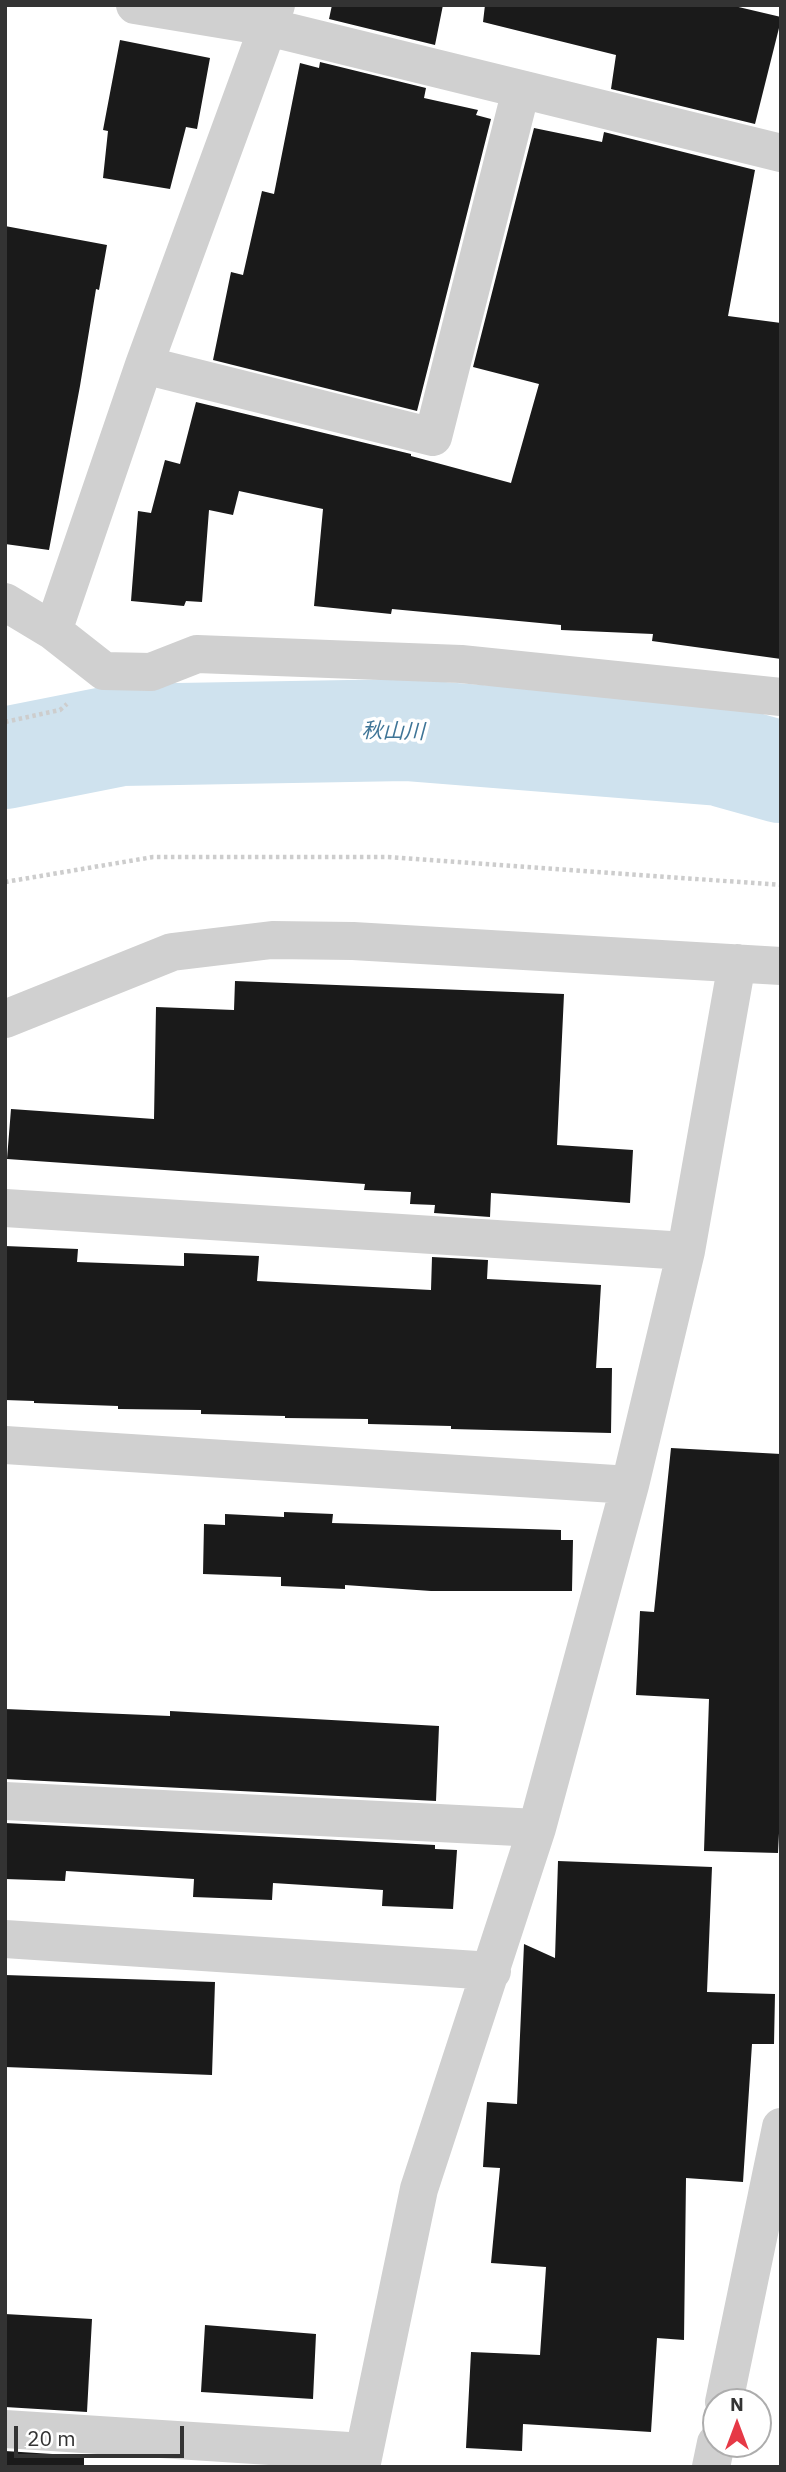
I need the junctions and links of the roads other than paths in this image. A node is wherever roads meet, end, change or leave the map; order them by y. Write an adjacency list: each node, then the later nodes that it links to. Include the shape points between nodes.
1 (135, 5): 2 (street)
2 (272, 16): 3 (street); 5 (street)
3 (521, 90): 4 (street); 5 (street, via 433,437)
4 (781, 153)
5 (145, 365): 7 (street)
6 (5, 602): 7 (street)
7 (53, 631): 8 (street, via 104,671 151,671 197,654 461,664)
8 (781, 697)
9 (737, 962): 10 (street); 11 (street, via 272,940 172,952); 13 (street)
10 (781, 966)
11 (5, 1019)
12 (5, 1208): 13 (street)
13 (686, 1251): 15 (street)
14 (5, 1445): 15 (street)
15 (630, 1485): 17 (street)
16 (5, 1801): 17 (street)
17 (537, 1828): 19 (street)
18 (5, 1939): 19 (street)
19 (492, 1971): 23 (street, via 419,2189)
20 (781, 2127): 21 (street)
21 (727, 2388)
22 (5, 2429): 23 (street)
23 (362, 2459)

